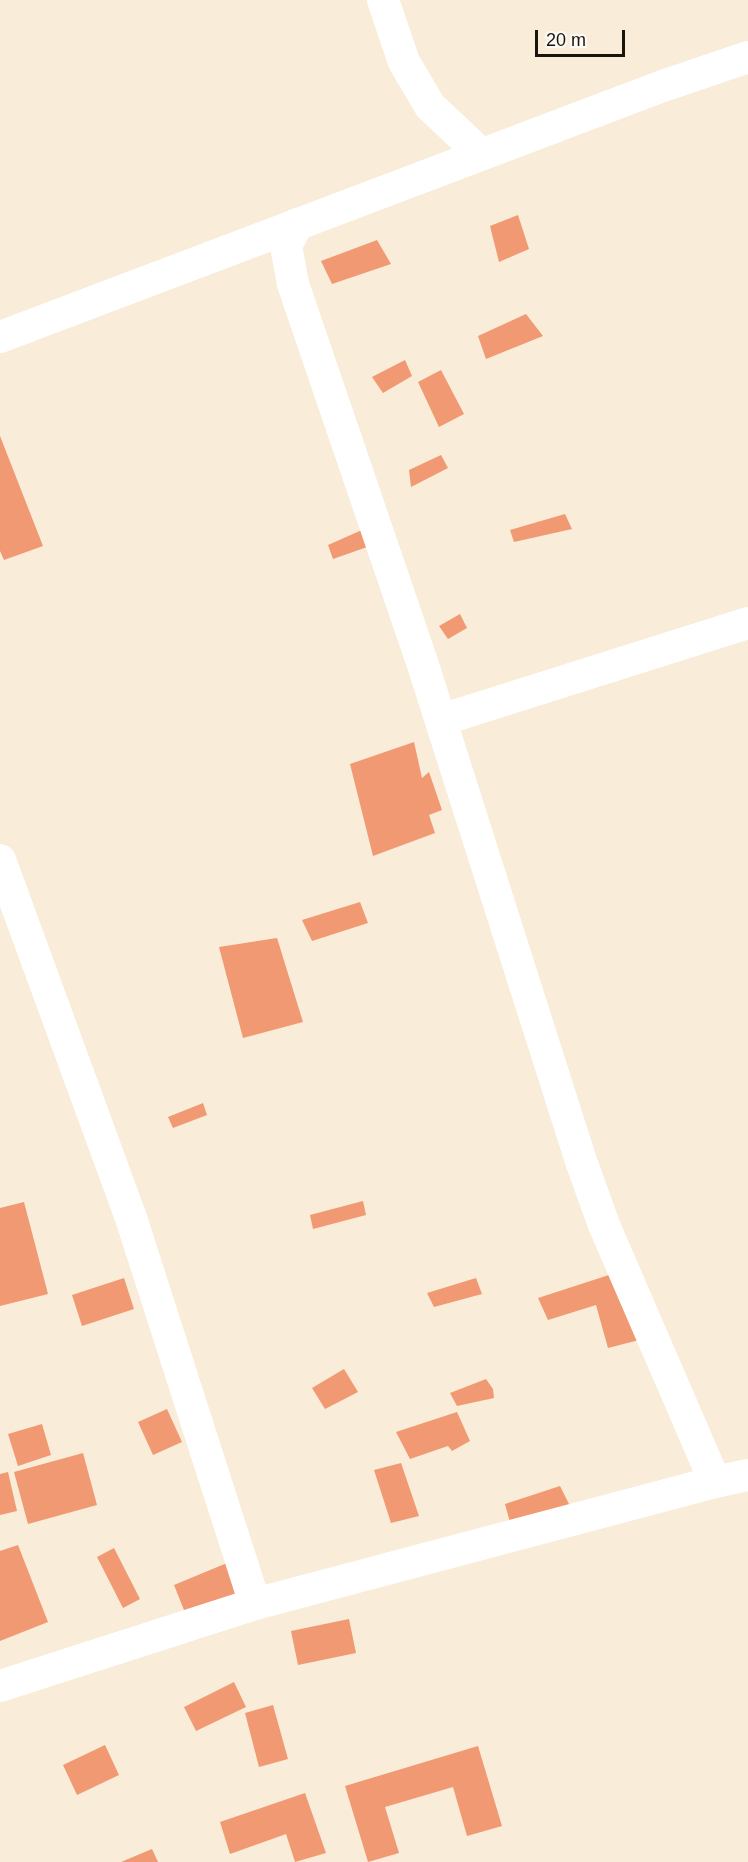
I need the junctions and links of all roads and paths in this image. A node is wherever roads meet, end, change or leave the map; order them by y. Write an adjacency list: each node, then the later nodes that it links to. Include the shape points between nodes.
1 (382, 0): 3 (street, via 404,62 430,106)
2 (748, 57): 3 (street)
3 (481, 154): 4 (street)
4 (297, 224): 5 (street); 7 (street, via 286,246 293,284)
5 (0, 337)
6 (748, 623): 7 (street)
7 (441, 720): 10 (street, via 603,1225)
8 (0, 860): 11 (street, via 131,1218)
9 (748, 1475): 10 (street)
10 (715, 1482): 11 (street)
11 (255, 1604): 12 (street)
12 (0, 1686)

